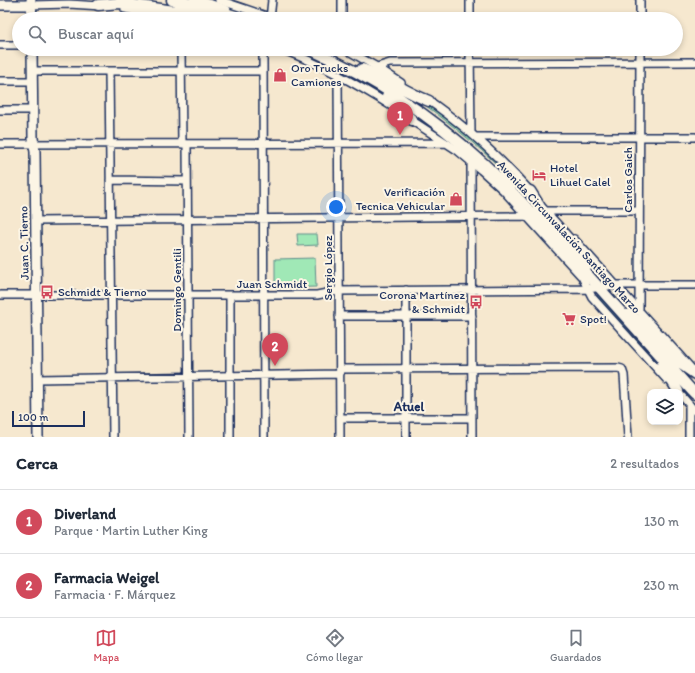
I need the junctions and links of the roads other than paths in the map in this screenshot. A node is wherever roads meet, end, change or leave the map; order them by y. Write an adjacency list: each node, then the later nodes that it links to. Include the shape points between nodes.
1 (136, 0): 12 (highway)
2 (172, 0): 16 (highway)
3 (189, 0): 17 (highway)
4 (219, 0): 18 (street)
5 (272, 0): 19 (street)
6 (342, 0): 20 (street)
7 (470, 0): 21 (street)
8 (640, 0): 22 (street)
9 (31, 2): 10 (main road); 11 (street); 13 (main road)
10 (0, 5)
11 (98, 5): 12 (highway, via 120,2 174,11); 14 (street)
12 (194, 10): 15 (highway)
13 (32, 12)
14 (143, 12)
15 (201, 12)
16 (224, 12)
17 (228, 12)
18 (254, 12)
19 (272, 12)
20 (342, 12)
21 (470, 12)
22 (640, 12)
23 (0, 45): 24 (street)
24 (12, 45)
25 (32, 56): 40 (main road, Juan C. Tierno)
26 (182, 56): 42 (street, Domingo Gentili)
27 (263, 56): 43 (street)
28 (297, 56): 44 (street)
29 (324, 56): 34 (highway, Avenida Circunvalación Santiago Marzo)
30 (337, 56): 39 (highway, Avenida Circunvalación Santiago Marzo)
31 (357, 56): 38 (street)
32 (470, 56): 36 (street)
33 (640, 56): 37 (street, Carlos Gaich)
34 (331, 59): 50 (highway, via 383,92); 77 (highway, Avenida Circunvalación Santiago Marzo, via 401,100 462,144)
35 (695, 62): 37 (street)
36 (470, 63): 37 (street); 38 (street, via 390,63); 51 (street)
37 (640, 63): 52 (street, Carlos Gaich)
38 (377, 67): 47 (street)
39 (362, 69): 47 (highway); 74 (highway, Avenida Circunvalación Santiago Marzo, via 426,110 470,144 522,193)
40 (32, 71): 41 (street); 46 (main road, Juan C. Tierno)
41 (109, 71): 42 (street); 58 (street)
42 (182, 71): 43 (street); 59 (street, Domingo Gentili)
43 (263, 71): 60 (street)
44 (338, 74): 50 (street); 54 (street, Sergio López)
45 (0, 81): 46 (street)
46 (32, 81): 49 (main road, Juan C. Tierno)
47 (429, 101): 51 (street)
48 (0, 110): 49 (street)
49 (33, 110): 57 (main road, Juan C. Tierno)
50 (412, 120): 55 (street)
51 (474, 135): 52 (street); 64 (street)
52 (639, 137): 53 (street); 66 (street, Carlos Gaich)
53 (695, 137)
54 (338, 143): 55 (street); 60 (street); 70 (street, Sergio López)
55 (446, 143): 61 (street)
56 (0, 144): 57 (street)
57 (34, 144): 58 (street); 73 (main road, Juan C. Tierno)
58 (110, 144): 59 (street); 62 (street)
59 (184, 144): 60 (street); 63 (street, Domingo Gentili)
60 (263, 144): 69 (street)
61 (471, 161): 67 (street); 68 (street)
62 (110, 180): 63 (street); 72 (street)
63 (187, 180): 71 (street, Domingo Gentili)
64 (530, 191): 65 (street); 74 (highway, via 540,207 573,244)
65 (548, 211): 66 (street); 77 (street)
66 (639, 211): 75 (street, Carlos Gaich)
67 (471, 216): 68 (street); 70 (street); 80 (street)
68 (527, 216): 78 (street, via 582,277)
69 (263, 218): 70 (street); 71 (street); 87 (street)
70 (339, 218): 81 (street, Sergio López)
71 (187, 219): 72 (street); 85 (street, Domingo Gentili)
72 (111, 220): 73 (street); 84 (street)
73 (36, 221): 83 (main road, Juan C. Tierno)
74 (587, 266): 77 (highway, Avenida Circunvalación Santiago Marzo)
75 (639, 285): 76 (street, Juan Schmidt); 77 (street, Juan Schmidt); 89 (street, Carlos Gaich)
76 (695, 285)
77 (606, 286): 78 (street, Juan Schmidt); 88 (highway, Avenida Circunvalación Santiago Marzo); 89 (highway, Avenida Circunvalación Santiago Marzo)
78 (588, 289): 80 (street, Juan Schmidt); 103 (street, via 592,297)
79 (406, 290): 80 (street, Juan Schmidt); 81 (street, Juan Schmidt); 91 (street)
80 (471, 290): 92 (street)
81 (339, 291): 87 (street, Juan Schmidt, via 317,295); 90 (street, Sergio López)
82 (0, 295): 83 (street, Juan Schmidt)
83 (36, 295): 84 (street, Juan Schmidt); 101 (main road, Juan C. Tierno)
84 (112, 295): 85 (street, Juan Schmidt); 100 (street)
85 (188, 295): 86 (street, Juan Schmidt); 98 (street, Domingo Gentili)
86 (230, 295): 87 (street, Juan Schmidt); 99 (street)
87 (263, 295): 97 (street)
88 (619, 310): 104 (highway, via 632,330 663,366); 105 (highway, Avenida Circunvalación Santiago Marzo)
89 (635, 312): 96 (highway, via 684,366); 102 (highway, Avenida Circunvalación Santiago Marzo)
90 (340, 316): 91 (street); 95 (street, Sergio López)
91 (406, 316): 92 (street); 93 (street)
92 (472, 316): 94 (street)
93 (406, 368): 94 (street); 95 (street); 110 (street)
94 (472, 368): 111 (street); 120 (street, via 614,367 622,370 625,377)
95 (340, 372): 97 (street); 109 (street, Sergio López)
96 (695, 373)
97 (264, 375): 99 (street); 116 (street)
98 (189, 376): 99 (street); 100 (street); 114 (street, Domingo Gentili)
99 (230, 376): 115 (street)
100 (112, 378): 101 (street); 113 (street)
101 (37, 379): 112 (main road, Juan C. Tierno)
102 (695, 386)
103 (676, 389)
104 (677, 389)
105 (695, 394)
106 (683, 397): 107 (street)
107 (689, 404): 108 (street); 121 (street)
108 (695, 411)
109 (340, 418): 110 (street); 117 (street, Sergio López)
110 (406, 418): 111 (street); 118 (street)
111 (472, 418): 119 (street)
112 (38, 437)
113 (113, 437)
114 (189, 437)
115 (230, 437)
116 (264, 437)
117 (340, 437)
118 (406, 437)
119 (472, 437)
120 (628, 437)
121 (689, 437)

